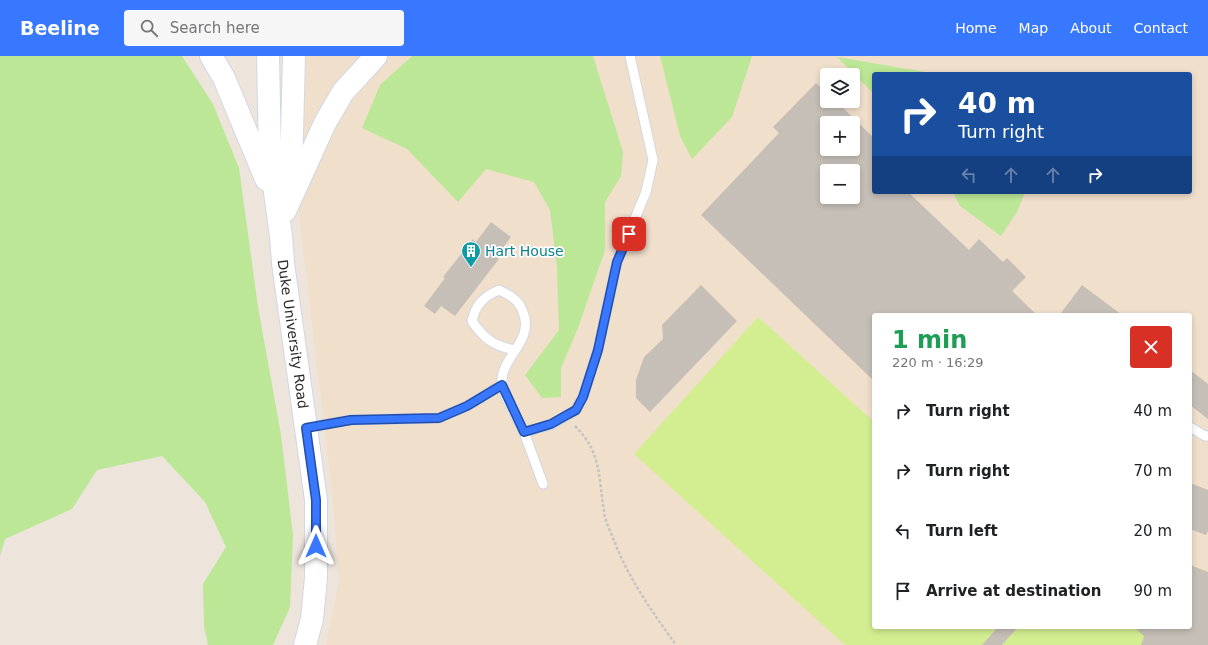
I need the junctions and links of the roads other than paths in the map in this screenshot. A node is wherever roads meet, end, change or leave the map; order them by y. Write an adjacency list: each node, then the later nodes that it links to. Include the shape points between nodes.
1 (211, 56): 6 (main road, via 228,85)
2 (268, 56): 6 (main road, Duke University Road, via 270,156)
3 (294, 56): 6 (main road, Duke University Road, via 291,172)
4 (376, 56): 6 (main road, via 343,92)
5 (630, 56): 11 (lane, via 653,160 646,192 617,262 598,350 583,397 576,410 551,424)
6 (281, 208): 9 (main road, Duke University Road, via 283,263)
7 (515, 350): 7 (lane, via 527,324 523,309 515,298 499,290 488,295 475,308 472,321 480,333 498,347); 8 (lane, via 504,368)
8 (502, 385): 9 (lane, via 467,406 439,418 351,420); 11 (lane)
9 (306, 428): 14 (main road, Duke University Road, via 316,500 316,578 312,619)
10 (1192, 428): 12 (lane)
11 (524, 432): 13 (lane)
12 (1208, 436)
13 (543, 484)
14 (305, 645)

